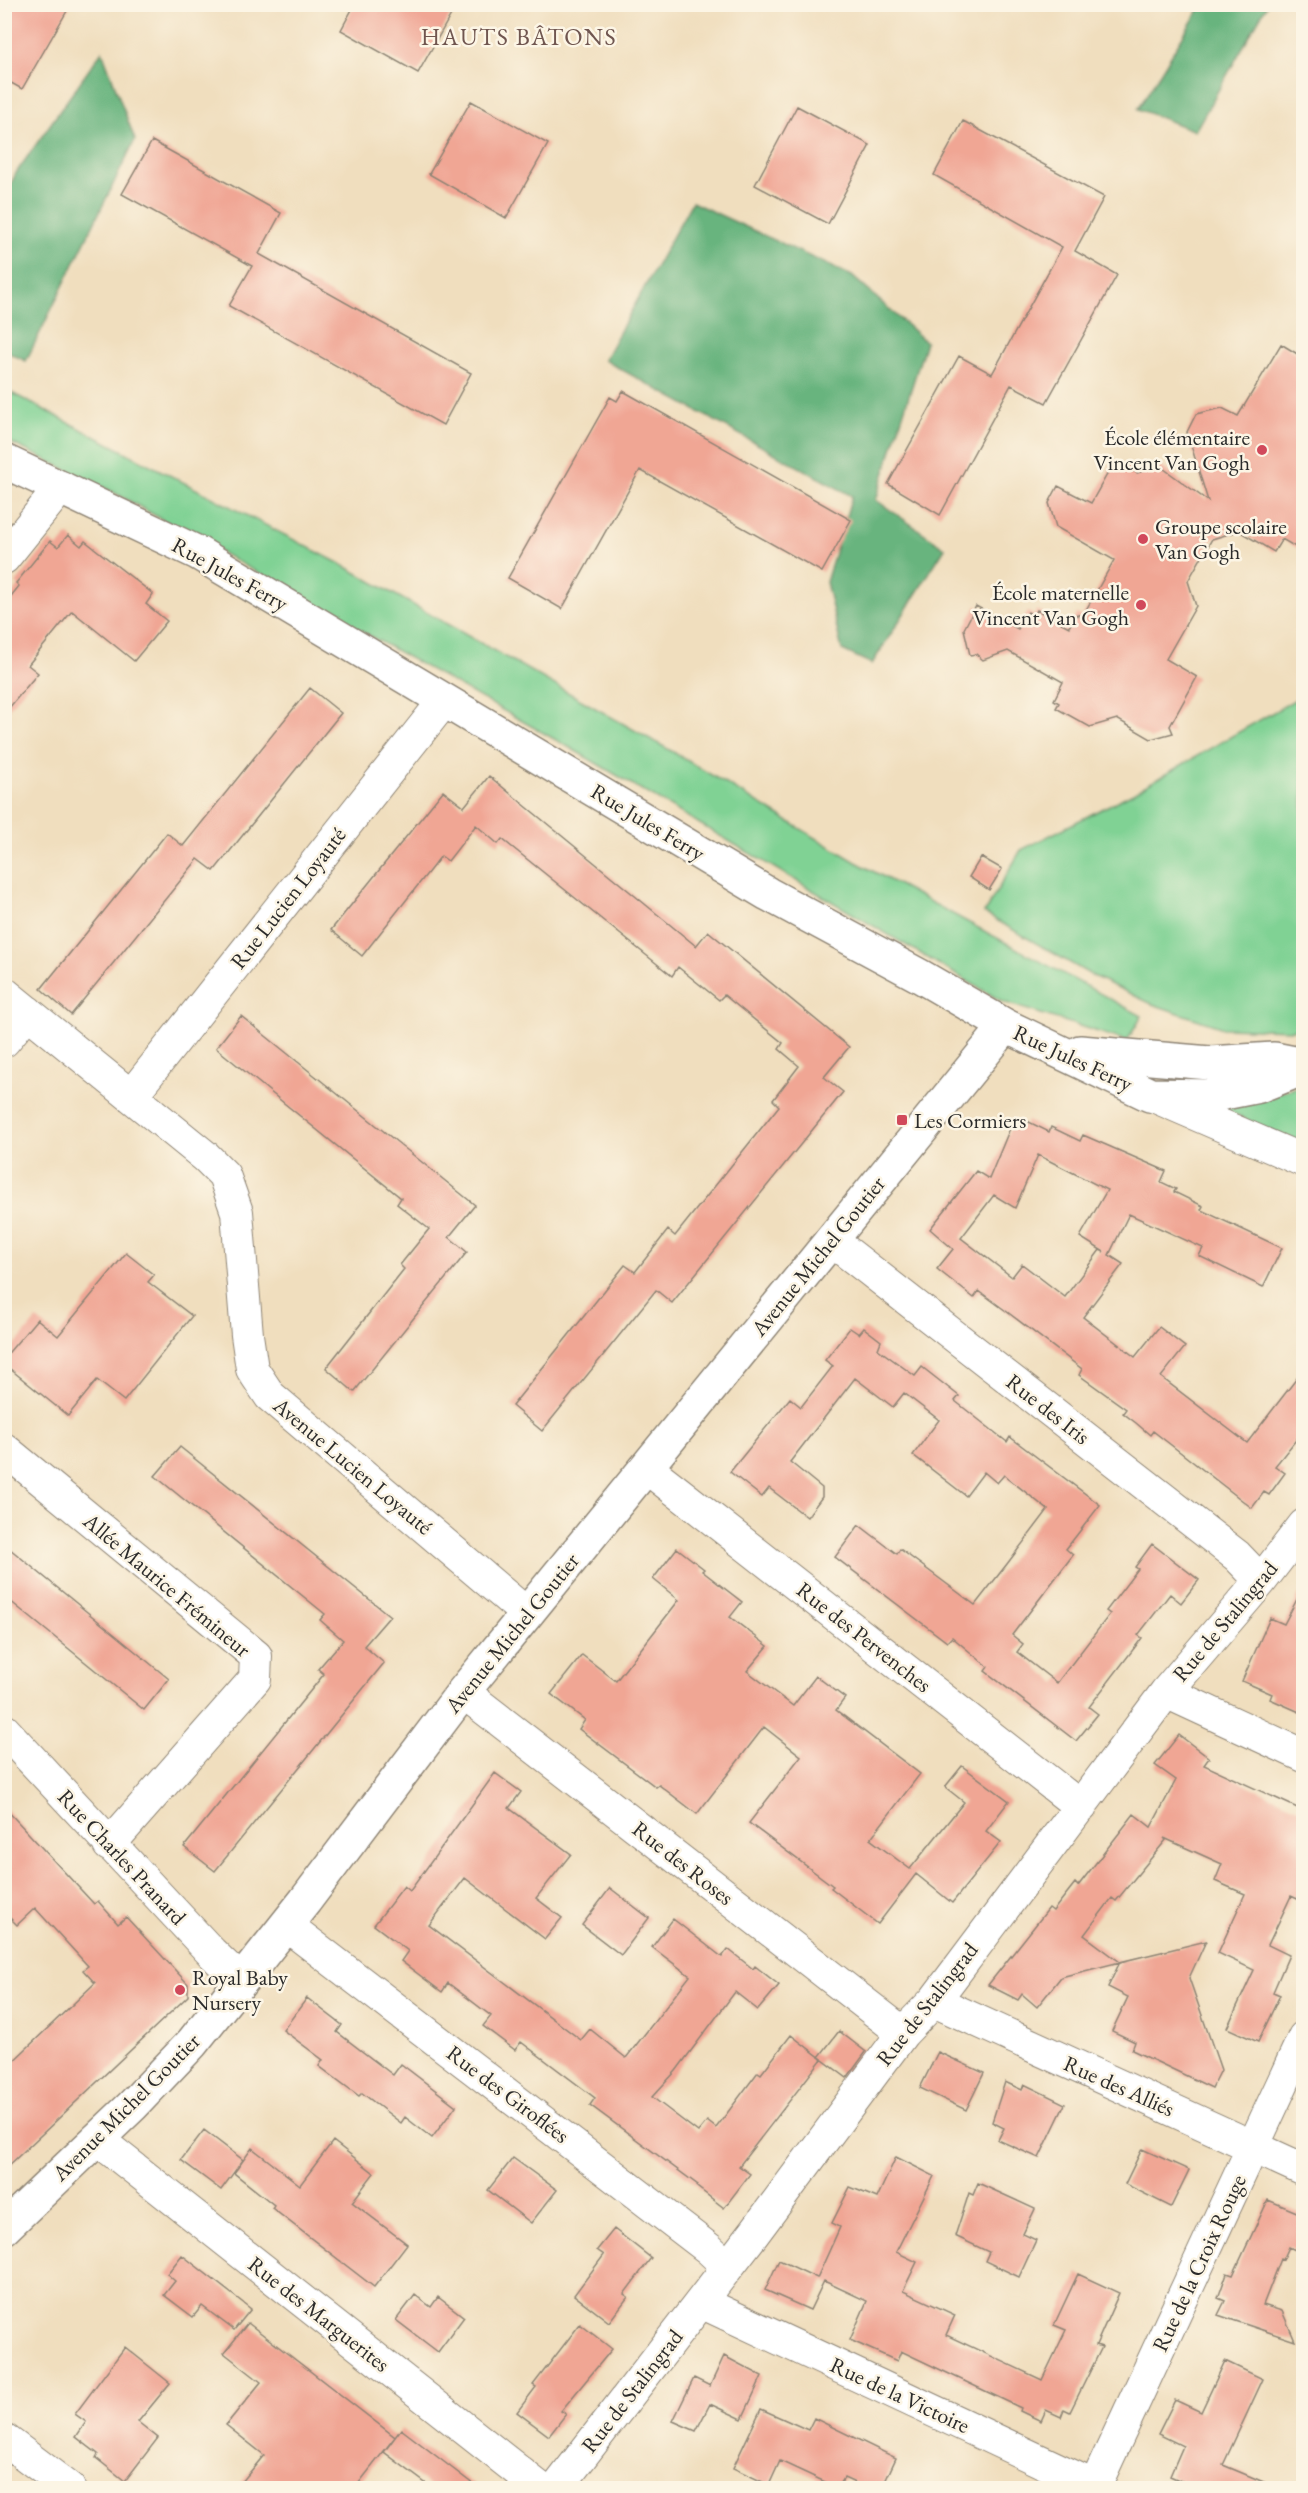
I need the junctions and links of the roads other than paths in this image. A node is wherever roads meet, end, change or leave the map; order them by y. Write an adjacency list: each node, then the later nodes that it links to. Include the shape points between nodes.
1 (4, 461): 2 (street, Rue Jules Ferry)
2 (61, 487): 3 (street); 4 (street, Rue Jules Ferry, via 198,554)
3 (4, 558)
4 (444, 701): 6 (street, Rue Jules Ferry, via 768,894); 11 (street, Rue Lucien Loyauté)
5 (16, 1002): 7 (street); 11 (street, Avenue Lucien Loyauté)
6 (1006, 1026): 8 (street, Rue Jules Ferry); 13 (street, Avenue Michel Goutier)
7 (4, 1041)
8 (1054, 1049): 9 (street, via 1200,1062 1274,1059); 10 (street, Rue Jules Ferry)
9 (1304, 1066): 10 (street, via 1259,1086 1209,1096)
10 (1150, 1095): 12 (street, Rue Jules Ferry)
11 (131, 1096): 18 (street, Avenue Lucien Loyauté, via 224,1175 237,1212 252,1369 270,1396)
12 (1304, 1161)
13 (831, 1240): 15 (street, Avenue Michel Goutier); 17 (street, Rue des Iris, via 1237,1556)
14 (4, 1449): 24 (street, Allée Maurice Frémineur, via 256,1656 255,1679)
15 (646, 1468): 18 (street, Avenue Michel Goutier); 23 (street, Rue des Pervenches)
16 (1304, 1525): 17 (street, Rue de Stalingrad)
17 (1261, 1581): 20 (street, Rue de Stalingrad)
18 (527, 1614): 19 (street, Avenue Michel Goutier)
19 (463, 1692): 25 (street, Avenue Michel Goutier); 28 (street, Rue des Roses)
20 (1166, 1692): 22 (street); 23 (street, Rue de Stalingrad)
21 (4, 1730): 24 (street, Rue Charles Pranard)
22 (1304, 1756)
23 (1081, 1806): 27 (street, Rue de Stalingrad)
24 (109, 1845): 26 (street, Rue Charles Pranard)
25 (286, 1925): 26 (street, Avenue Michel Goutier); 34 (street, Rue des Giroflées)
26 (241, 1981): 30 (street, Avenue Michel Goutier, via 192,2043)
27 (934, 2001): 28 (street, Rue de Stalingrad); 31 (street, Rue des Alliés)
28 (903, 2033): 34 (street, Rue de Stalingrad)
29 (1304, 2037): 31 (street, Rue de la Croix Rouge)
30 (97, 2139): 33 (street, Avenue Michel Goutier); 38 (street, Rue des Marguerites)
31 (1253, 2147): 32 (street, Rue des Alliés); 40 (street, Rue de la Croix Rouge)
32 (1304, 2170)
33 (4, 2228)
34 (728, 2266): 35 (street, Rue de Stalingrad)
35 (701, 2302): 39 (street, Rue de Stalingrad); 40 (street, Rue de la Victoire)
36 (4, 2439): 37 (street)
37 (69, 2488)
38 (540, 2488)
39 (557, 2488)
40 (1096, 2488)

